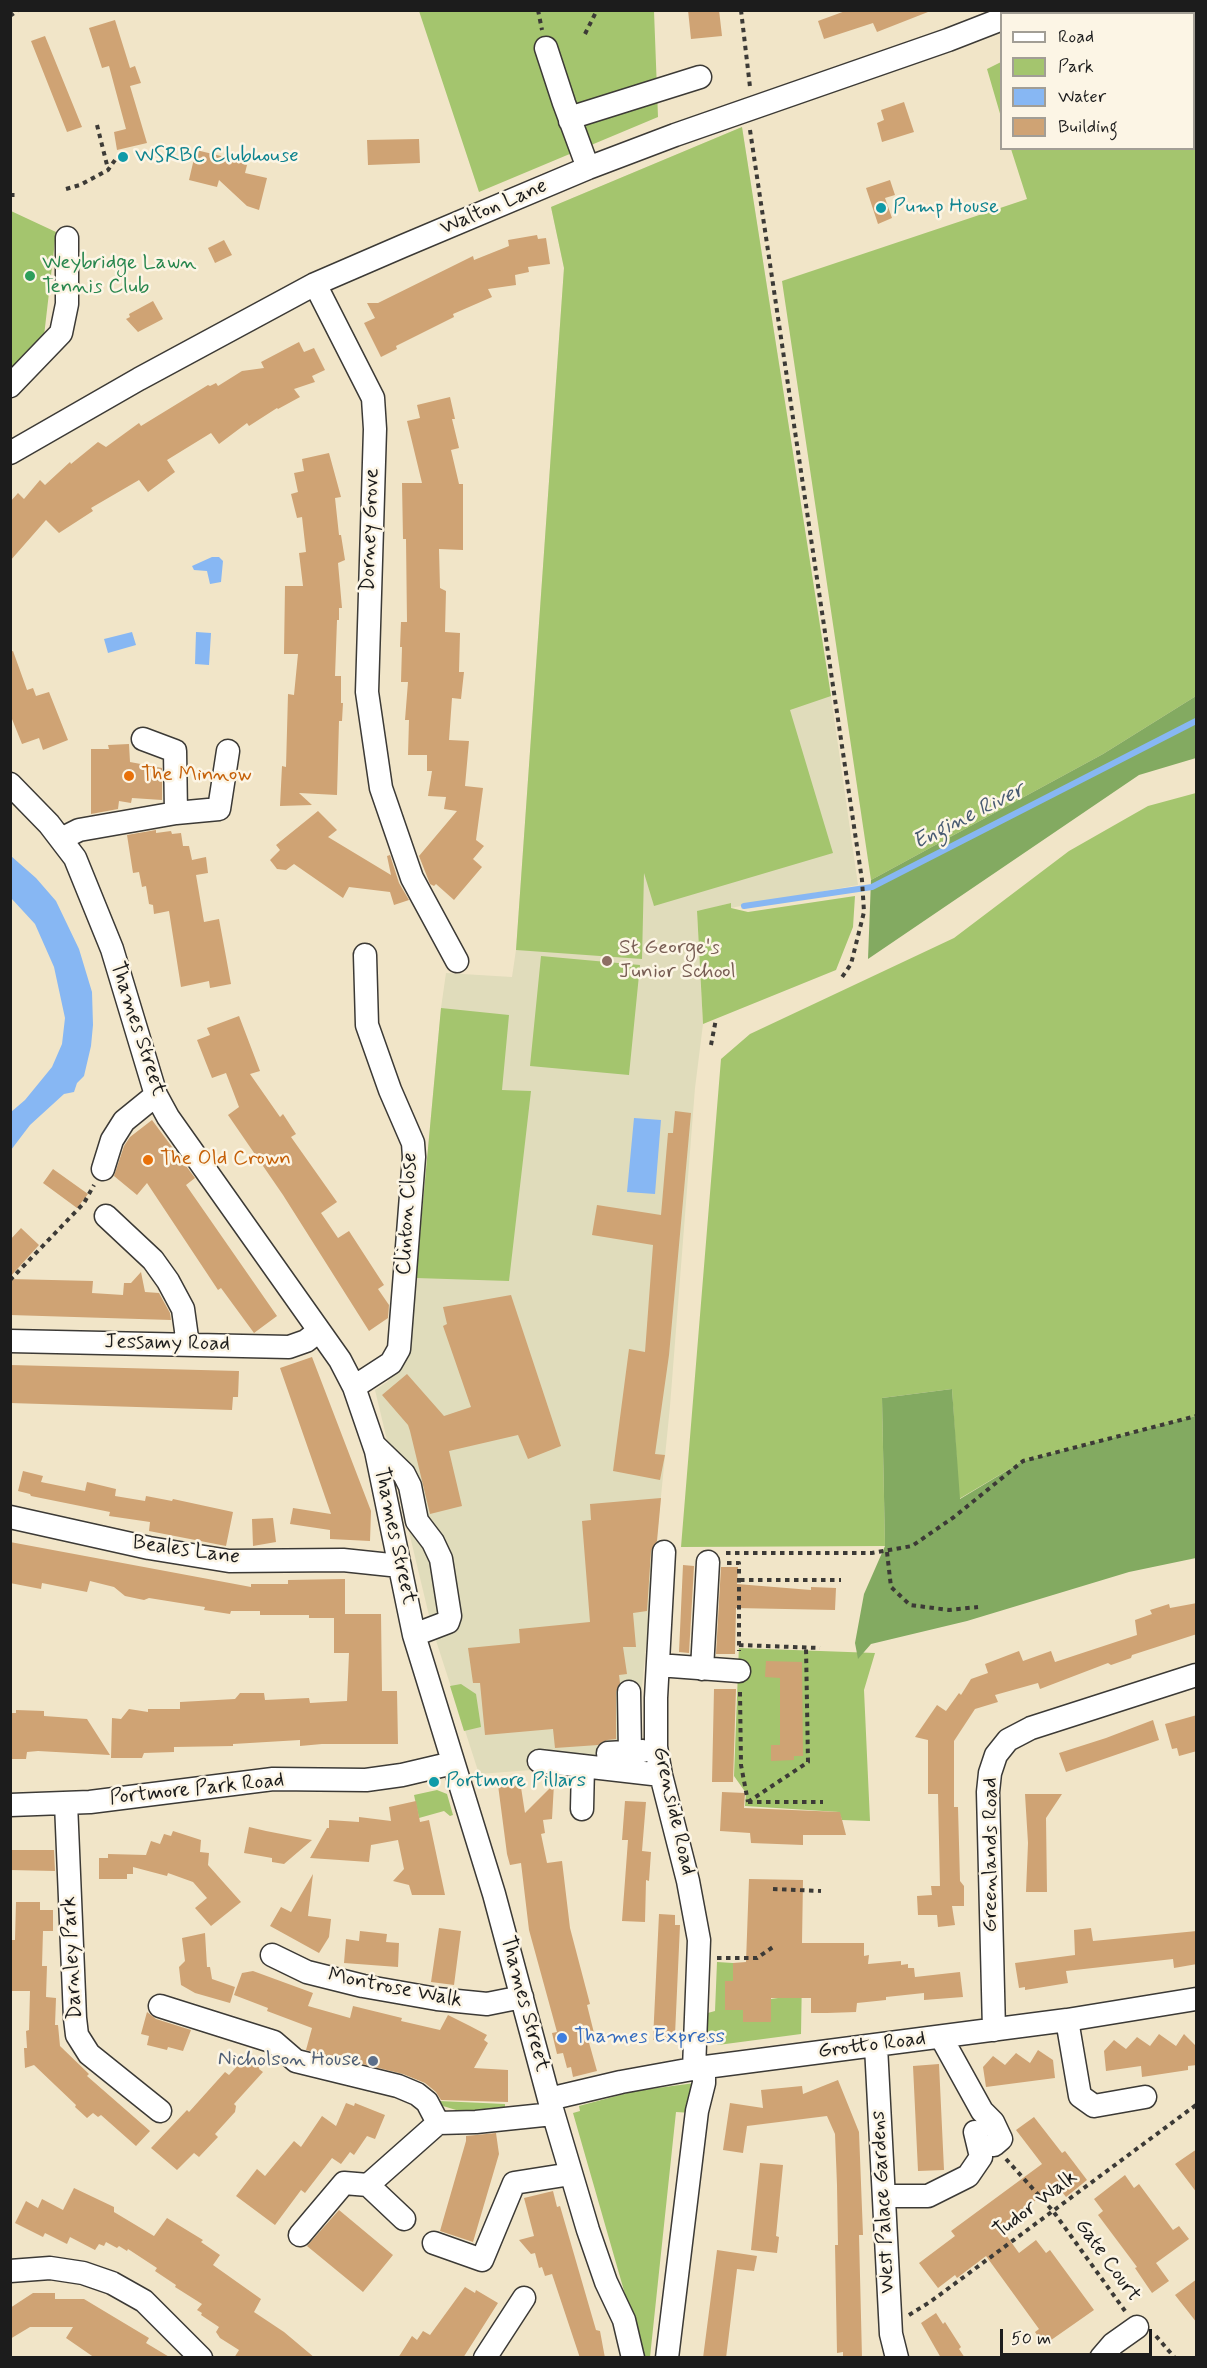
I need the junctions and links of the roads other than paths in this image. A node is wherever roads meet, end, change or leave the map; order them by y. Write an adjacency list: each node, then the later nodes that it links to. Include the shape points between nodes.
1 (1000, 20): 5 (street, Walton Lane)
2 (546, 48): 4 (street)
3 (700, 77): 4 (street)
4 (570, 121): 5 (street)
5 (588, 168): 7 (street, Walton Lane)
6 (67, 238): 8 (street, via 67,304 61,333)
7 (315, 284): 9 (street, Walton Lane); 16 (street, Dorney Grove, via 373,399 367,692 381,788 412,878)
8 (10, 386)
9 (10, 453)
10 (143, 739): 13 (street, via 175,751)
11 (228, 751): 13 (street, via 219,809)
12 (10, 784): 14 (street, Thames Street)
13 (176, 813): 14 (street, via 79,830)
14 (61, 839): 17 (street, Thames Street, via 75,858 112,949)
15 (365, 955): 23 (street, Clinton Close, via 367,1025 413,1143 414,1157 399,1350 391,1363)
16 (457, 961)
17 (156, 1095): 18 (street, via 124,1121 112,1140); 20 (street, Thames Street, via 185,1144)
18 (103, 1169)
19 (106, 1216): 22 (street, via 153,1260 171,1286 186,1319)
20 (319, 1331): 22 (street, Jessamy Road, via 289,1347); 23 (street, Thames Street)
21 (10, 1341): 22 (street, Jessamy Road)
22 (188, 1345)
23 (354, 1387): 24 (street, Thames Street)
24 (374, 1444): 28 (street, Thames Street); 29 (street, via 404,1474 417,1521 441,1559 448,1622)
25 (10, 1517): 28 (street, Beales Lane, via 149,1548 229,1561 343,1560)
26 (664, 1552): 30 (street, Grenside Road)
27 (713, 1557): 31 (street)
28 (400, 1566): 29 (street, Thames Street)
29 (414, 1635): 39 (street, Thames Street)
30 (658, 1665): 31 (street); 35 (street, Grenside Road)
31 (702, 1669): 32 (street)
32 (739, 1671)
33 (1197, 1675): 50 (street, Greenlands Road, via 1031,1728 1008,1740 996,1755 988,1792)
34 (629, 1692): 37 (street)
35 (656, 1747): 37 (street); 41 (street, Grenside Road)
36 (608, 1753): 37 (street)
37 (630, 1753)
38 (539, 1761): 40 (street)
39 (453, 1763): 42 (street, Portmore Park Road, via 366,1780 273,1779); 46 (street, Thames Street)
40 (583, 1766): 41 (street); 44 (street)
41 (661, 1775): 53 (street, Grenside Road, via 699,1940)
42 (66, 1803): 43 (street, Portmore Park Road); 56 (street, Darnley Park, via 77,2035 90,2054)
43 (10, 1805)
44 (582, 1809)
45 (272, 1955): 46 (street, Montrose Walk, via 307,1972 427,1997 487,2004)
46 (522, 1997): 55 (street, Thames Street)
47 (1197, 2000): 49 (street, Grotto Road)
48 (160, 2006): 57 (street, via 274,2042 296,2061 408,2090 427,2102)
49 (1067, 2020): 50 (street, Grotto Road); 54 (street, via 1080,2096 1094,2106)
50 (994, 2030): 51 (street, Grotto Road)
51 (941, 2037): 52 (street, Grotto Road); 60 (street, via 1001,2139 984,2138 981,2157 968,2176 928,2196)
52 (876, 2046): 53 (street, Grotto Road); 60 (street, West Palace Gardens)
53 (699, 2068): 55 (street, Grotto Road, via 621,2082); 70 (street, via 704,2083 697,2111)
54 (1145, 2097)
55 (551, 2107): 57 (street, Grotto Road, via 498,2120); 58 (street, Thames Street)
56 (160, 2111)
57 (438, 2123): 59 (street)
58 (571, 2174): 63 (street, via 514,2182 482,2260); 69 (street, Thames Street, via 602,2271 624,2320)
59 (368, 2186): 61 (street); 62 (street, via 344,2183)
60 (884, 2196): 71 (street, West Palace Gardens, via 890,2325)
61 (404, 2219)
62 (300, 2235)
63 (434, 2243)
64 (10, 2271): 67 (street, via 50,2268 112,2283 144,2301)
65 (524, 2298): 68 (street)
66 (1137, 2327): 72 (street)
67 (201, 2358)
68 (485, 2358)
69 (633, 2358)
70 (667, 2358)
71 (897, 2358)
72 (1101, 2358)

